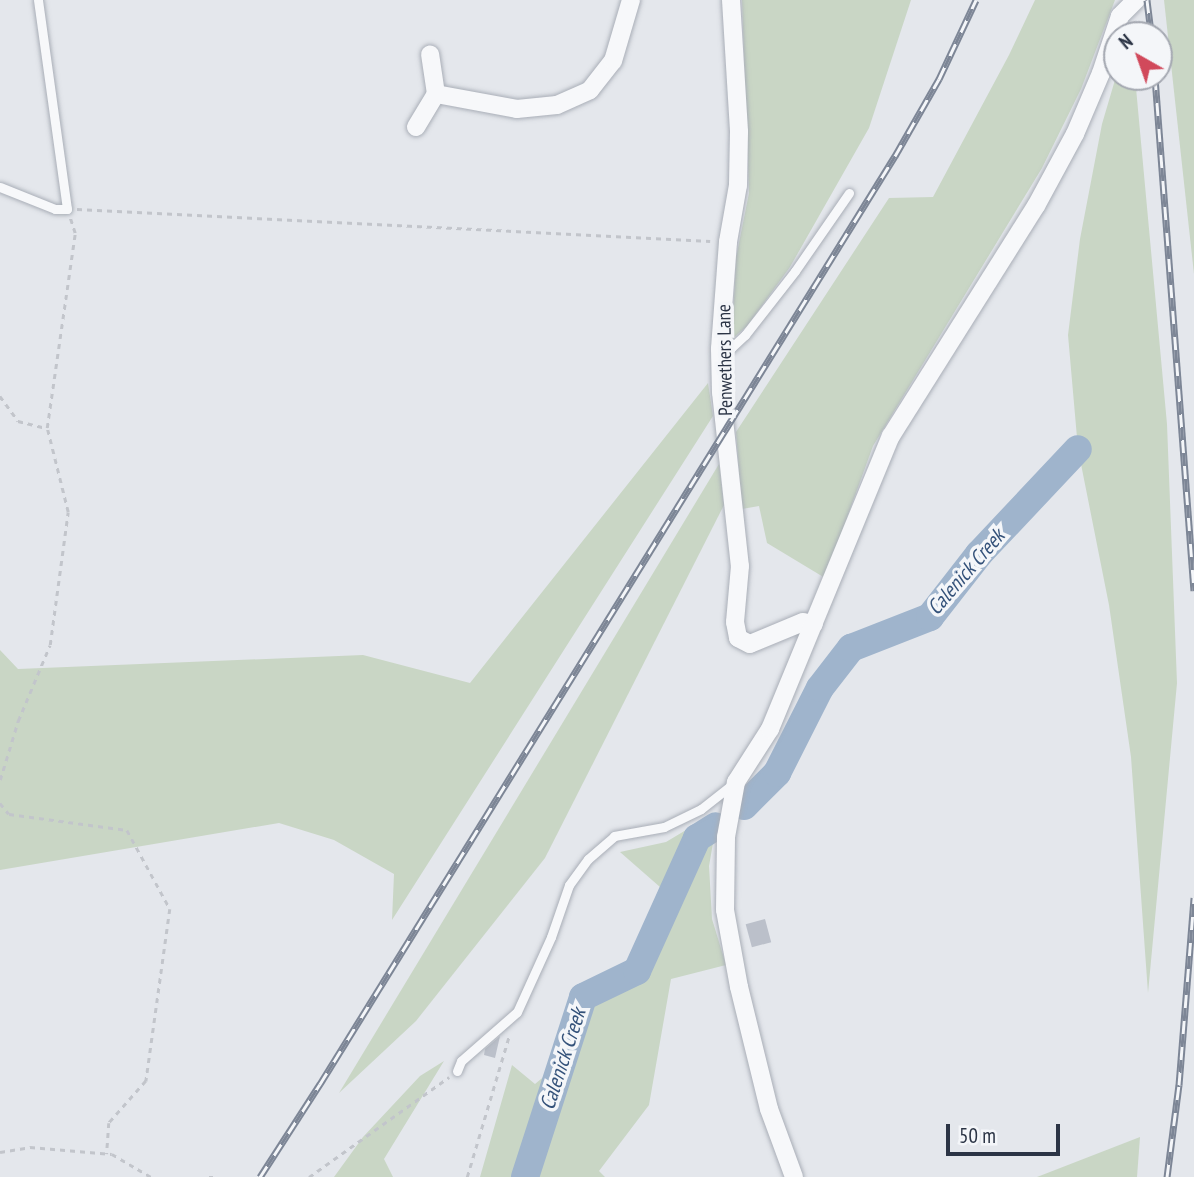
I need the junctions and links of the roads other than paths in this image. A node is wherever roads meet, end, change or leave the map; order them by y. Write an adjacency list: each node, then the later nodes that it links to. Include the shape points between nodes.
1 (38, 0): 8 (lane, via 66,209)
2 (631, 0): 6 (street, via 613,61 590,90 556,105 517,109)
3 (731, 0): 10 (street, Penwethers Lane, via 739,159)
4 (1136, 0): 11 (street, via 1120,16 1075,134 1036,206 891,436)
5 (430, 54): 6 (street)
6 (436, 93): 7 (street)
7 (416, 127)
8 (0, 187)
9 (849, 193): 10 (lane, via 745,335 731,348)
10 (720, 349): 11 (street, Penwethers Lane, via 740,566 738,638 750,644 803,622)
11 (814, 624): 12 (street, via 771,729)
12 (736, 782): 13 (lane, via 701,809 664,827 614,836 588,859 569,885 517,1012 461,1061); 14 (street, via 726,836 725,910 769,1109)
13 (457, 1071)
14 (794, 1177)

